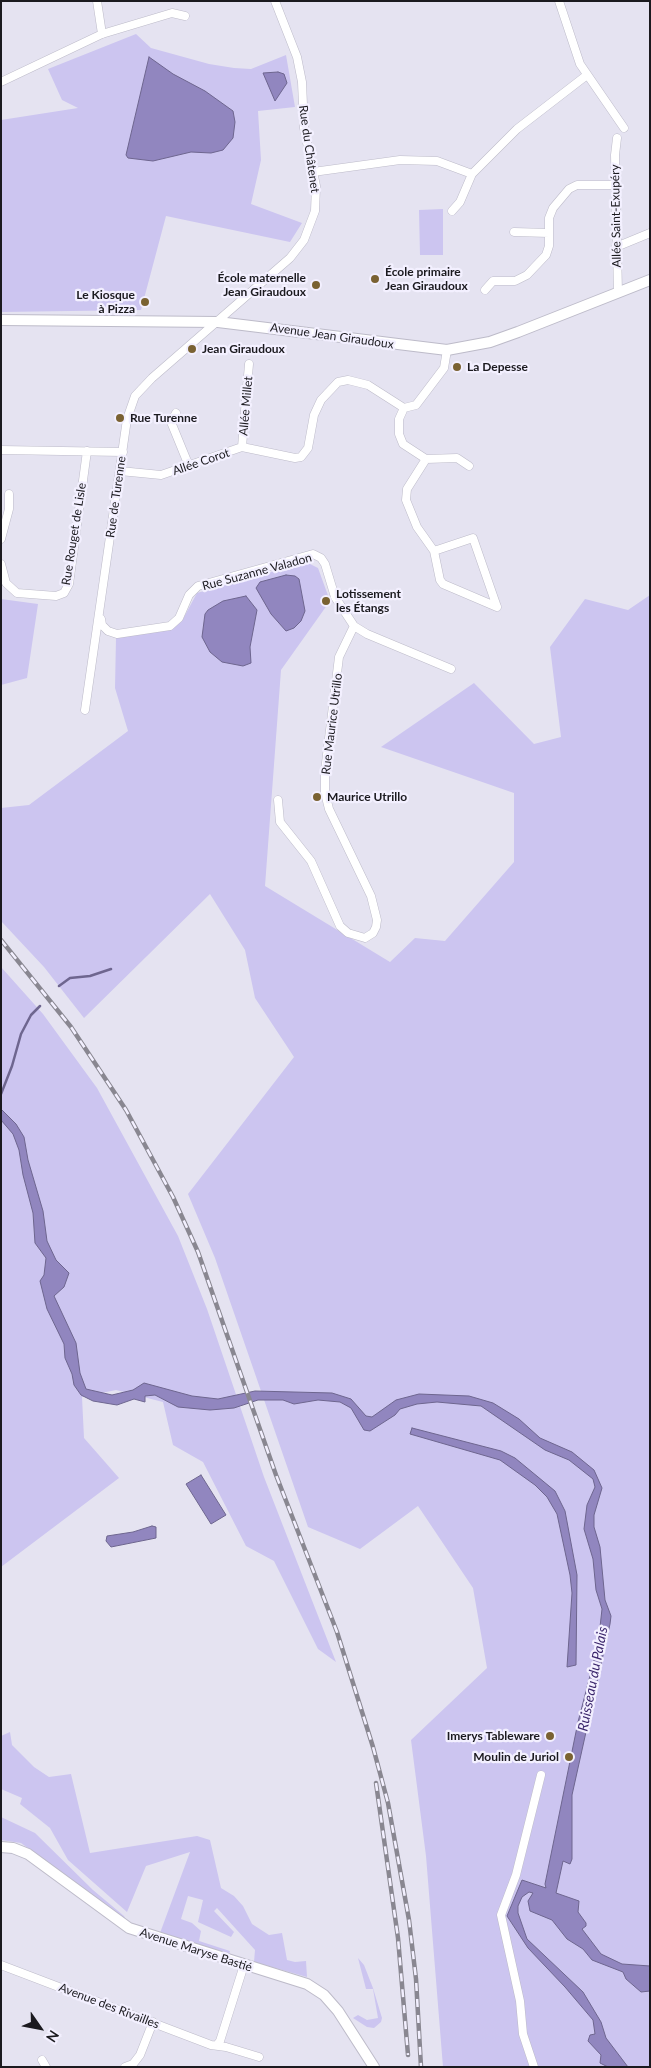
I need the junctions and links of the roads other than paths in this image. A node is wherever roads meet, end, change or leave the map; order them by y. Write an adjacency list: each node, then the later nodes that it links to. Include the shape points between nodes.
1 (97, 1): 5 (street)
2 (275, 1): 10 (street, Rue du Châtenet, via 297,57 302,82 304,128)
3 (559, 1): 6 (street, via 580,64)
4 (185, 16): 5 (street, via 172,13)
5 (102, 34): 7 (street)
6 (587, 75): 8 (street); 11 (street, via 517,129)
7 (1, 82)
8 (624, 128)
9 (617, 138): 12 (street, Allée Saint-Exupéry)
10 (313, 172): 11 (street, via 400,160 437,161); 22 (street, Rue du Châtenet, via 315,211 304,240 290,258)
11 (472, 174): 13 (street, via 460,202)
12 (616, 185): 15 (street, via 577,185 569,190 553,208); 17 (street, Allée Saint-Exupéry)
13 (452, 211)
14 (514, 232): 15 (street)
15 (549, 233): 19 (street, via 546,255 527,275 515,281 493,281)
16 (650, 233): 17 (street)
17 (616, 246): 20 (street, Allée Saint-Exupéry)
18 (650, 280): 20 (street, Avenue Jean Giraudoux)
19 (485, 290)
20 (618, 293): 23 (street, Avenue Jean Giraudoux, via 499,339)
21 (1, 320): 22 (street, Avenue Jean Giraudoux)
22 (218, 322): 23 (street, Avenue Jean Giraudoux); 30 (street, Rue de Turenne, via 135,396 127,419)
23 (447, 350): 25 (street, via 444,368 416,405)
24 (250, 364): 27 (street, Allée Millet)
25 (404, 408): 27 (street, Allée Corot, via 368,385 348,380 338,382 321,400 314,415 308,448 301,457); 31 (street, via 399,434 403,444)
26 (176, 413): 32 (street, via 171,422)
27 (242, 447): 32 (street, Allée Corot)
28 (1, 450): 29 (street)
29 (87, 451): 30 (street); 38 (street, Rue Rouget de Lisle, via 69,584 64,593 56,596 17,593 6,584)
30 (122, 452): 34 (street, Rue de Turenne)
31 (426, 459): 33 (street, via 457,458); 37 (street, via 407,489 406,500 417,527)
32 (189, 466): 34 (street, Allée Corot, via 161,476)
33 (469, 466)
34 (120, 471): 39 (street, Rue de Turenne)
35 (9, 494): 36 (street, via 9,509)
36 (1, 539)
37 (434, 551): 37 (street, via 473,538 498,607 443,584)
38 (1, 564)
39 (100, 618): 40 (street, Rue Suzanne Valadon, via 108,631 117,634 170,626 179,618 189,595 198,586 313,554 325,564 335,597); 42 (street, Rue de Turenne)
40 (354, 626): 41 (street, Rue Suzanne Valadon); 43 (street, Rue Maurice Utrillo, via 340,657 325,770 325,793 329,809 371,896 377,920 373,933 365,938 348,933 340,926 311,861 280,822)
41 (450, 669)
42 (85, 710)
43 (278, 800)
44 (542, 1775): 53 (street, via 516,1874 501,1915 520,2002 523,2034)
45 (1, 1847): 47 (street, Avenue Maryse Bastié, via 28,1854 129,1928)
46 (1, 1965): 48 (street, Avenue des Rivailles)
47 (244, 1965): 49 (street); 52 (street, Avenue Maryse Bastié, via 307,1984 324,1995)
48 (153, 2022): 49 (street, Avenue des Rivailles); 51 (street, via 140,2055)
49 (217, 2045): 50 (street, Avenue des Rivailles)
50 (258, 2057)
51 (126, 2067)
52 (374, 2067)
53 (534, 2067)

